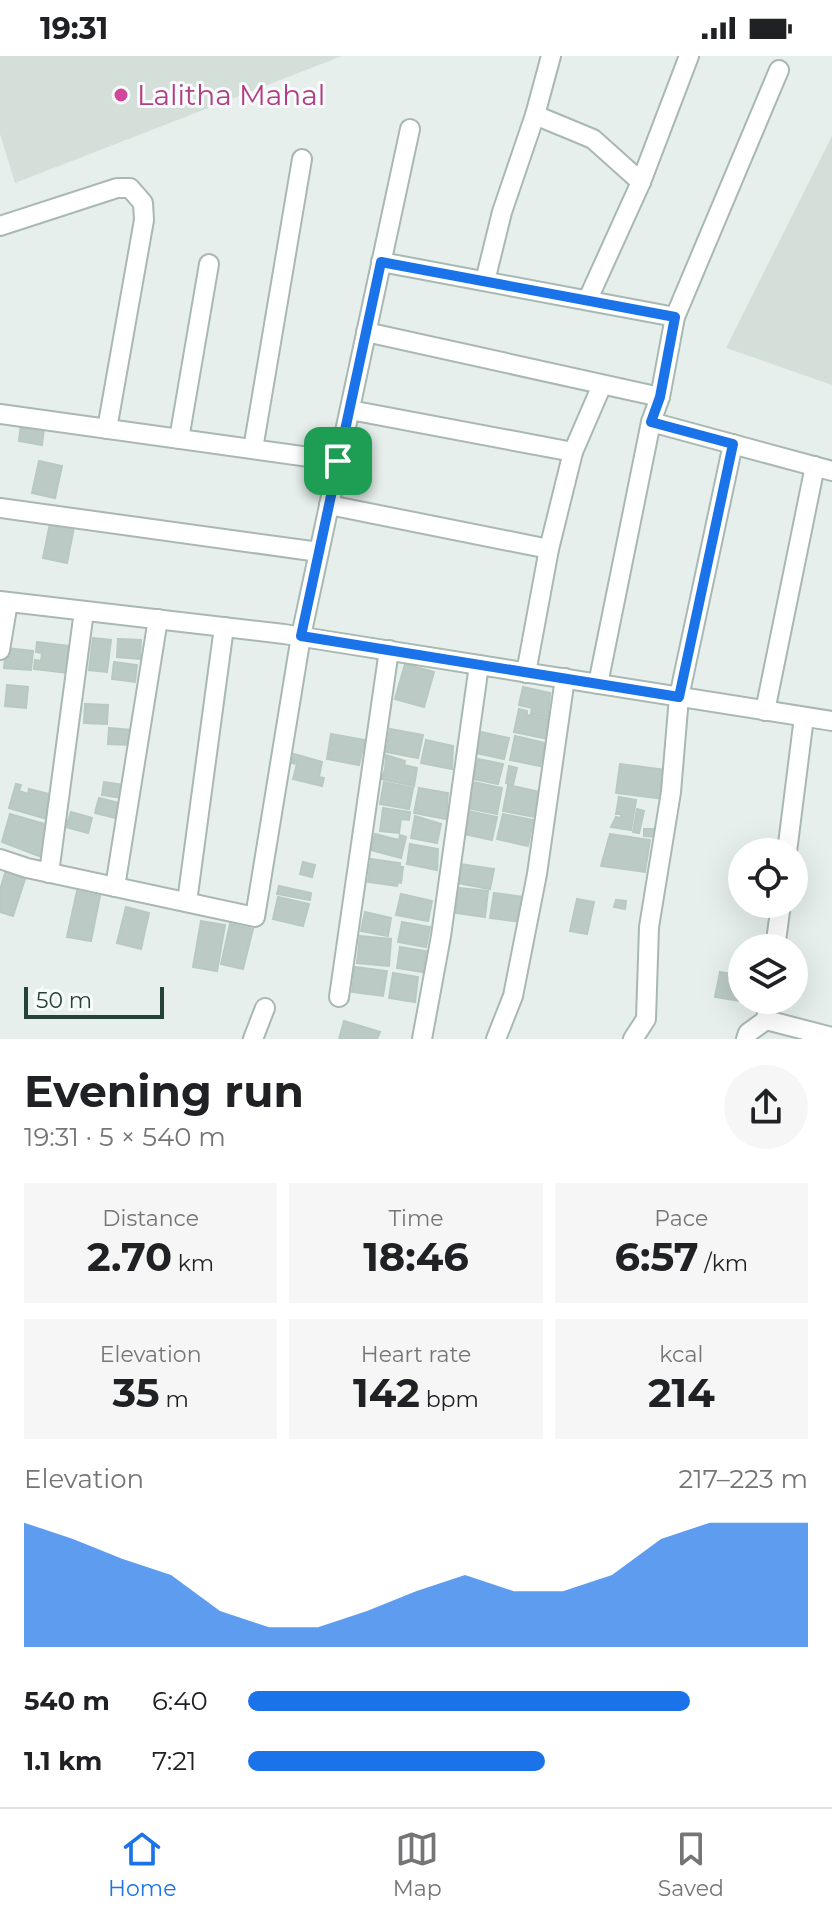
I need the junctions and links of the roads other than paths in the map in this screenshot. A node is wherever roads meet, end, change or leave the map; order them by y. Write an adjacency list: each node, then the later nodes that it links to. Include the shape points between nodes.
1 (551, 56): 4 (street)
2 (689, 56): 7 (street)
3 (779, 70): 13 (street)
4 (535, 115): 7 (street, via 593,139); 11 (street)
5 (410, 129): 9 (street)
6 (302, 159): 23 (street)
7 (641, 182): 12 (street)
8 (0, 226): 20 (street, via 117,188 130,188 143,203)
9 (381, 262): 11 (street); 14 (street)
10 (209, 264): 21 (street)
11 (485, 281): 12 (street)
12 (588, 299): 13 (street)
13 (675, 317): 16 (street)
14 (366, 332): 15 (street); 17 (street)
15 (602, 385): 16 (street); 24 (street)
16 (660, 397): 19 (street)
17 (350, 410): 24 (street); 25 (street)
18 (0, 414): 20 (street)
19 (651, 422): 22 (street); 41 (street)
20 (107, 429): 21 (street)
21 (179, 439): 23 (street)
22 (733, 444): 26 (street); 42 (street)
23 (253, 449): 25 (street)
24 (573, 452): 29 (street)
25 (338, 461): 27 (street)
26 (824, 469): 43 (street)
27 (329, 505): 29 (street); 30 (street)
28 (0, 508): 30 (street)
29 (549, 549): 39 (street)
30 (319, 552): 35 (street)
31 (4, 602): 32 (street); 36 (street)
32 (84, 611): 33 (street); 48 (street)
33 (158, 619): 34 (street); 49 (street)
34 (224, 627): 35 (street); 50 (street)
35 (301, 636): 37 (street); 50 (street, via 255,917)
36 (0, 650)
37 (389, 650): 38 (street); 51 (street)
38 (479, 665): 39 (street); 57 (street)
39 (526, 673): 40 (street)
40 (565, 678): 41 (street); 58 (street, via 537,874 513,996)
41 (598, 684): 42 (street)
42 (679, 697): 43 (street); 59 (street, via 671,792 649,927 646,1019)
43 (765, 711): 44 (street)
44 (804, 717): 45 (street); 46 (street)
45 (832, 721)
46 (789, 838)
47 (0, 859): 48 (street)
48 (49, 873): 49 (street)
49 (115, 887): 50 (street)
50 (187, 902)
51 (339, 997)
52 (265, 1008): 56 (street)
53 (767, 1014): 54 (street)
54 (766, 1020): 55 (street); 60 (street)
55 (832, 1037)
56 (253, 1039)
57 (422, 1039)
58 (496, 1039)
59 (633, 1039)
60 (746, 1039)

